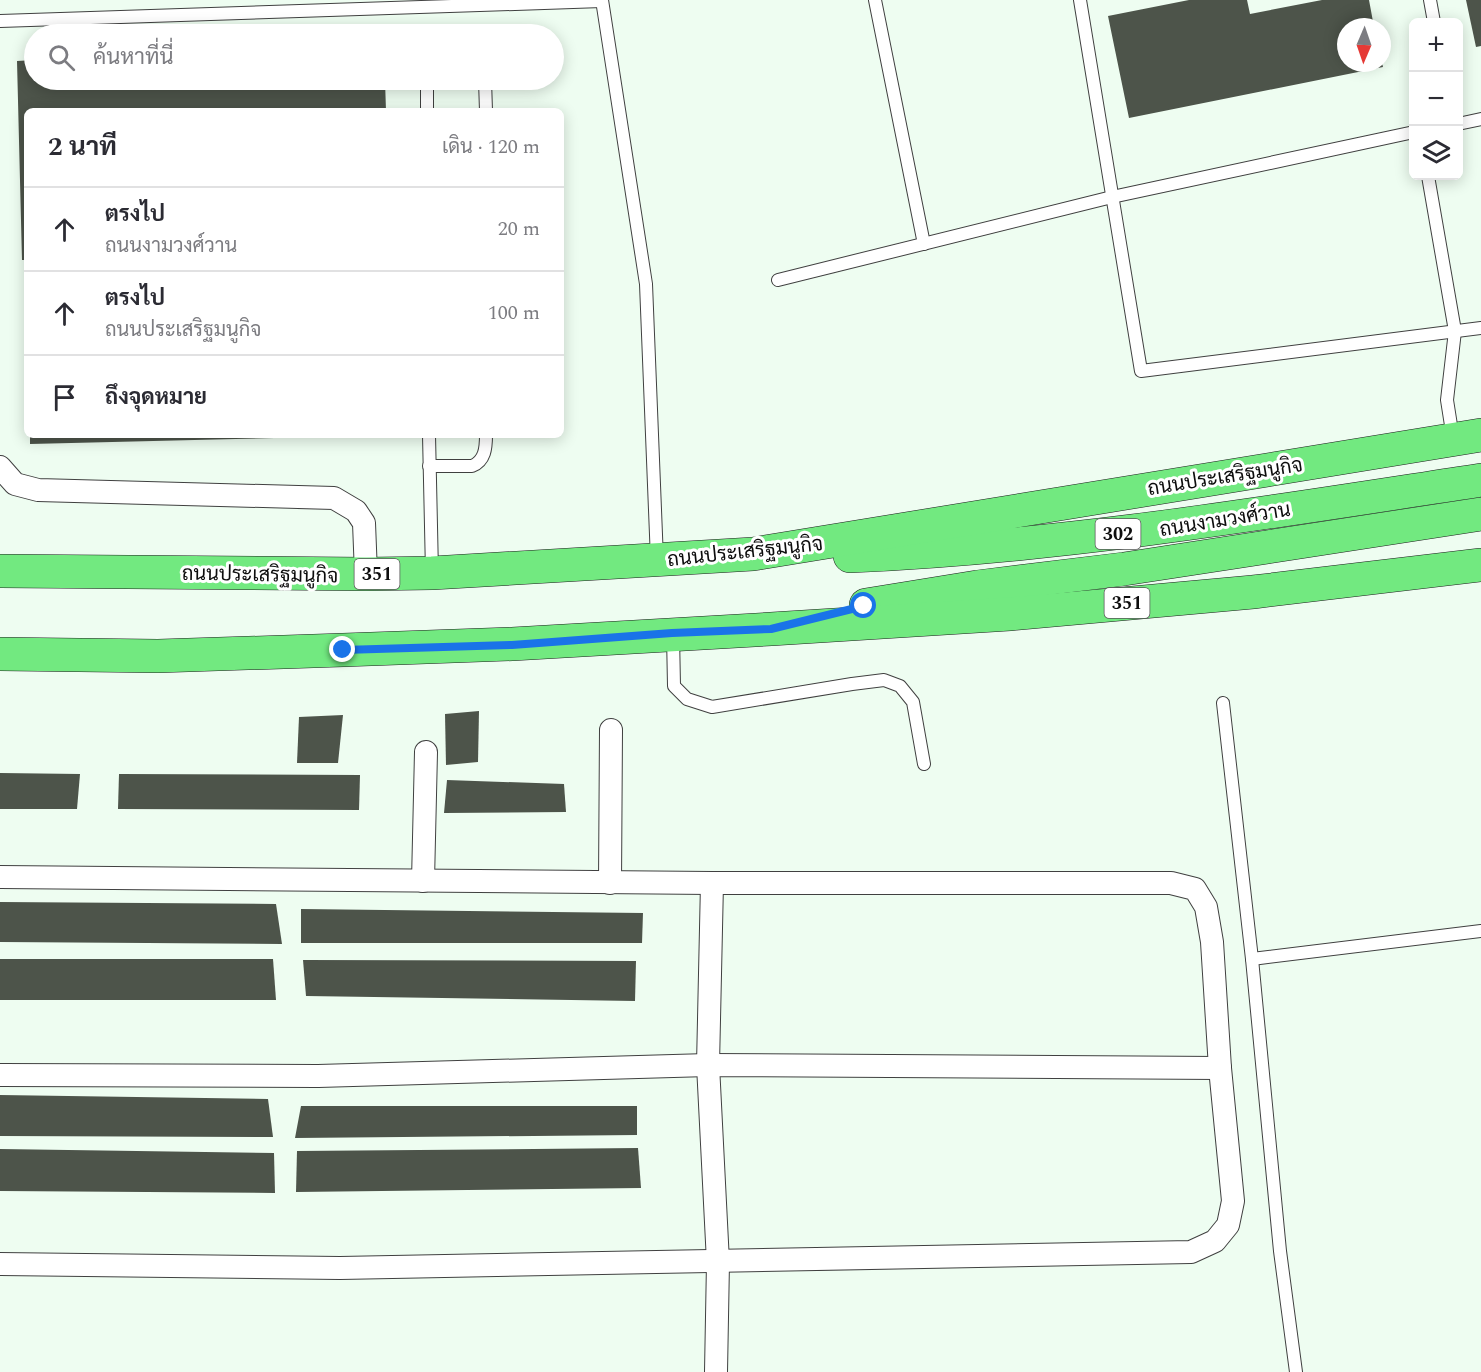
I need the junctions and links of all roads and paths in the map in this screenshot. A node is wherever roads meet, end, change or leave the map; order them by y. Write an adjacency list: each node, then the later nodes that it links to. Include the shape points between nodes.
1 (875, 0): 16 (lane)
2 (1080, 0): 15 (lane)
3 (1430, 0): 5 (lane)
4 (602, 1): 6 (lane); 28 (lane, via 646,284)
5 (1433, 18)
6 (0, 21)
7 (427, 90): 9 (lane)
8 (485, 90): 10 (lane)
9 (427, 108)
10 (486, 108)
11 (1481, 119): 12 (lane)
12 (1463, 123)
13 (1409, 133): 15 (lane)
14 (1429, 180): 19 (lane)
15 (1112, 197): 16 (lane); 19 (lane, via 1141,371)
16 (924, 244): 17 (lane)
17 (778, 280)
18 (1481, 328): 19 (lane)
19 (1455, 331): 20 (lane, via 1447,400)
20 (1467, 437): 27 (main road, ถนนประเสริฐมนูกิจ / 351)
21 (429, 438): 23 (lane)
22 (486, 438): 23 (lane, via 483,457 477,464)
23 (429, 466): 31 (lane)
24 (0, 467): 32 (street, via 15,484 38,490 334,498 356,511 364,523)
25 (1481, 480): 27 (main road, ถนนงามวงศ์วาน / 302, via 1139,532 986,548 850,556)
26 (1481, 514): 33 (main road, ถนนงามวงศ์วาน / 302, via 915,596)
27 (753, 554): 28 (main road, ถนนประเสริฐมนูกิจ / 351)
28 (657, 561): 31 (main road, ถนนประเสริฐมนูกิจ / 351)
29 (1481, 565): 33 (main road, 351, via 1010,614)
30 (0, 571): 32 (main road, ถนนประเสริฐมนูกิจ / 351)
31 (432, 573): 32 (main road, ถนนประเสริฐมนูกิจ / 351)
32 (366, 574)
33 (771, 629): 34 (main road, 351)
34 (672, 633): 35 (main road, 351, via 512,645 158,656); 39 (lane, via 674,686 687,699 712,707 862,682 884,680 900,686 913,702)
35 (0, 654)
36 (1223, 704): 45 (lane)
37 (611, 730): 42 (street)
38 (426, 752): 41 (street)
39 (924, 764)
40 (0, 877): 41 (street)
41 (423, 881): 42 (street)
42 (610, 883): 43 (street)
43 (712, 883): 46 (street); 47 (street, via 1171,883 1195,889 1206,907 1212,942)
44 (1481, 931): 45 (lane)
45 (1252, 959): 52 (lane, via 1280,1251)
46 (708, 1065): 47 (street); 48 (street, via 318,1076); 49 (street)
47 (1220, 1068): 49 (street, via 1233,1201 1228,1225 1215,1242 1191,1252)
48 (0, 1075)
49 (718, 1262): 50 (street, via 340,1268); 51 (street)
50 (0, 1264)
51 (716, 1372)
52 (1296, 1372)

